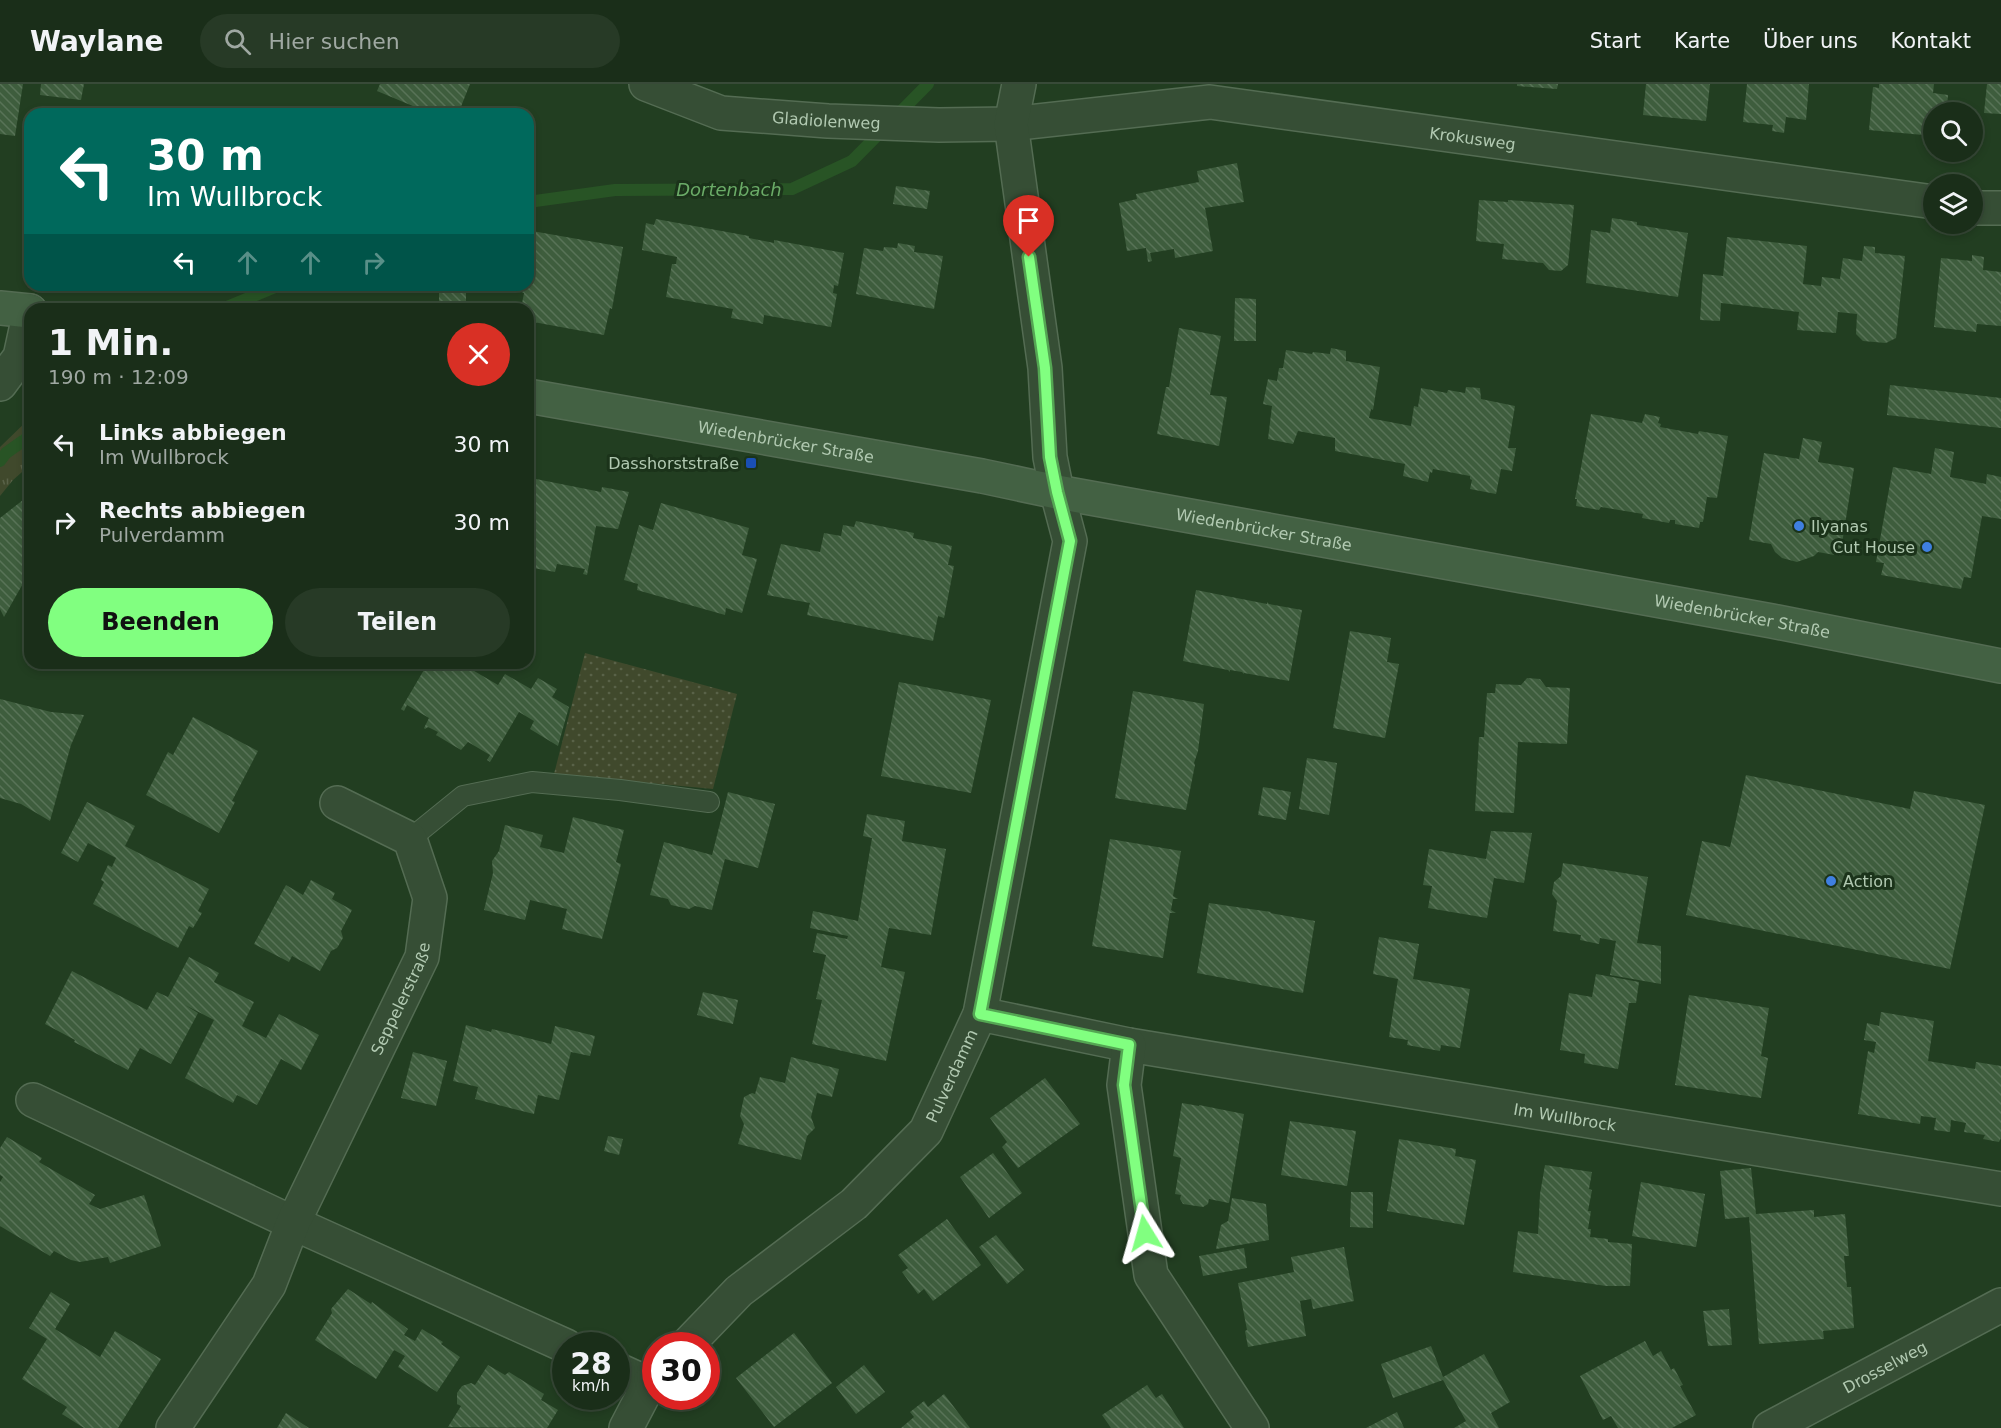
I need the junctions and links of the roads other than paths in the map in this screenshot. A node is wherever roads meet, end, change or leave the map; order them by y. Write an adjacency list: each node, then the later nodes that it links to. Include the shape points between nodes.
1 (646, 84): 3 (street, Gladiolenweg, via 721,113 828,121)
2 (1019, 84): 3 (street, Pulverdamm)
3 (1011, 124): 4 (street, Krokusweg, via 1210,102); 12 (street, Pulverdamm, via 1045,368 1050,457)
4 (1923, 200)
5 (1983, 208): 6 (street)
6 (2001, 208)
7 (0, 308): 8 (main road)
8 (24, 310)
9 (24, 339): 10 (street, via 20,357)
10 (0, 384)
11 (534, 397): 12 (main road, Wiedenbrücker Straße)
12 (1057, 492): 13 (main road, Wiedenbrücker Straße); 17 (street, Pulverdamm, via 1070,541)
13 (2001, 666)
14 (709, 802): 16 (lane, via 532,782 463,796)
15 (337, 803): 16 (street)
16 (410, 839): 21 (street, Seppelerstraße, via 430,898 422,957)
17 (980, 1014): 18 (street, Im Wullbrock); 23 (street, Pulverdamm, via 926,1131 854,1204 739,1291)
18 (1129, 1045): 20 (street, Im Wullbrock); 28 (street, via 1124,1085 1151,1275)
19 (33, 1100): 21 (street)
20 (2001, 1189)
21 (292, 1223): 24 (street); 26 (street, Seppelerstraße, via 269,1286)
22 (2001, 1305): 29 (street, Drosselweg)
23 (699, 1332)
24 (552, 1340)
25 (642, 1398): 27 (street)
26 (173, 1428)
27 (626, 1428)
28 (1252, 1428)
29 (1770, 1428)

